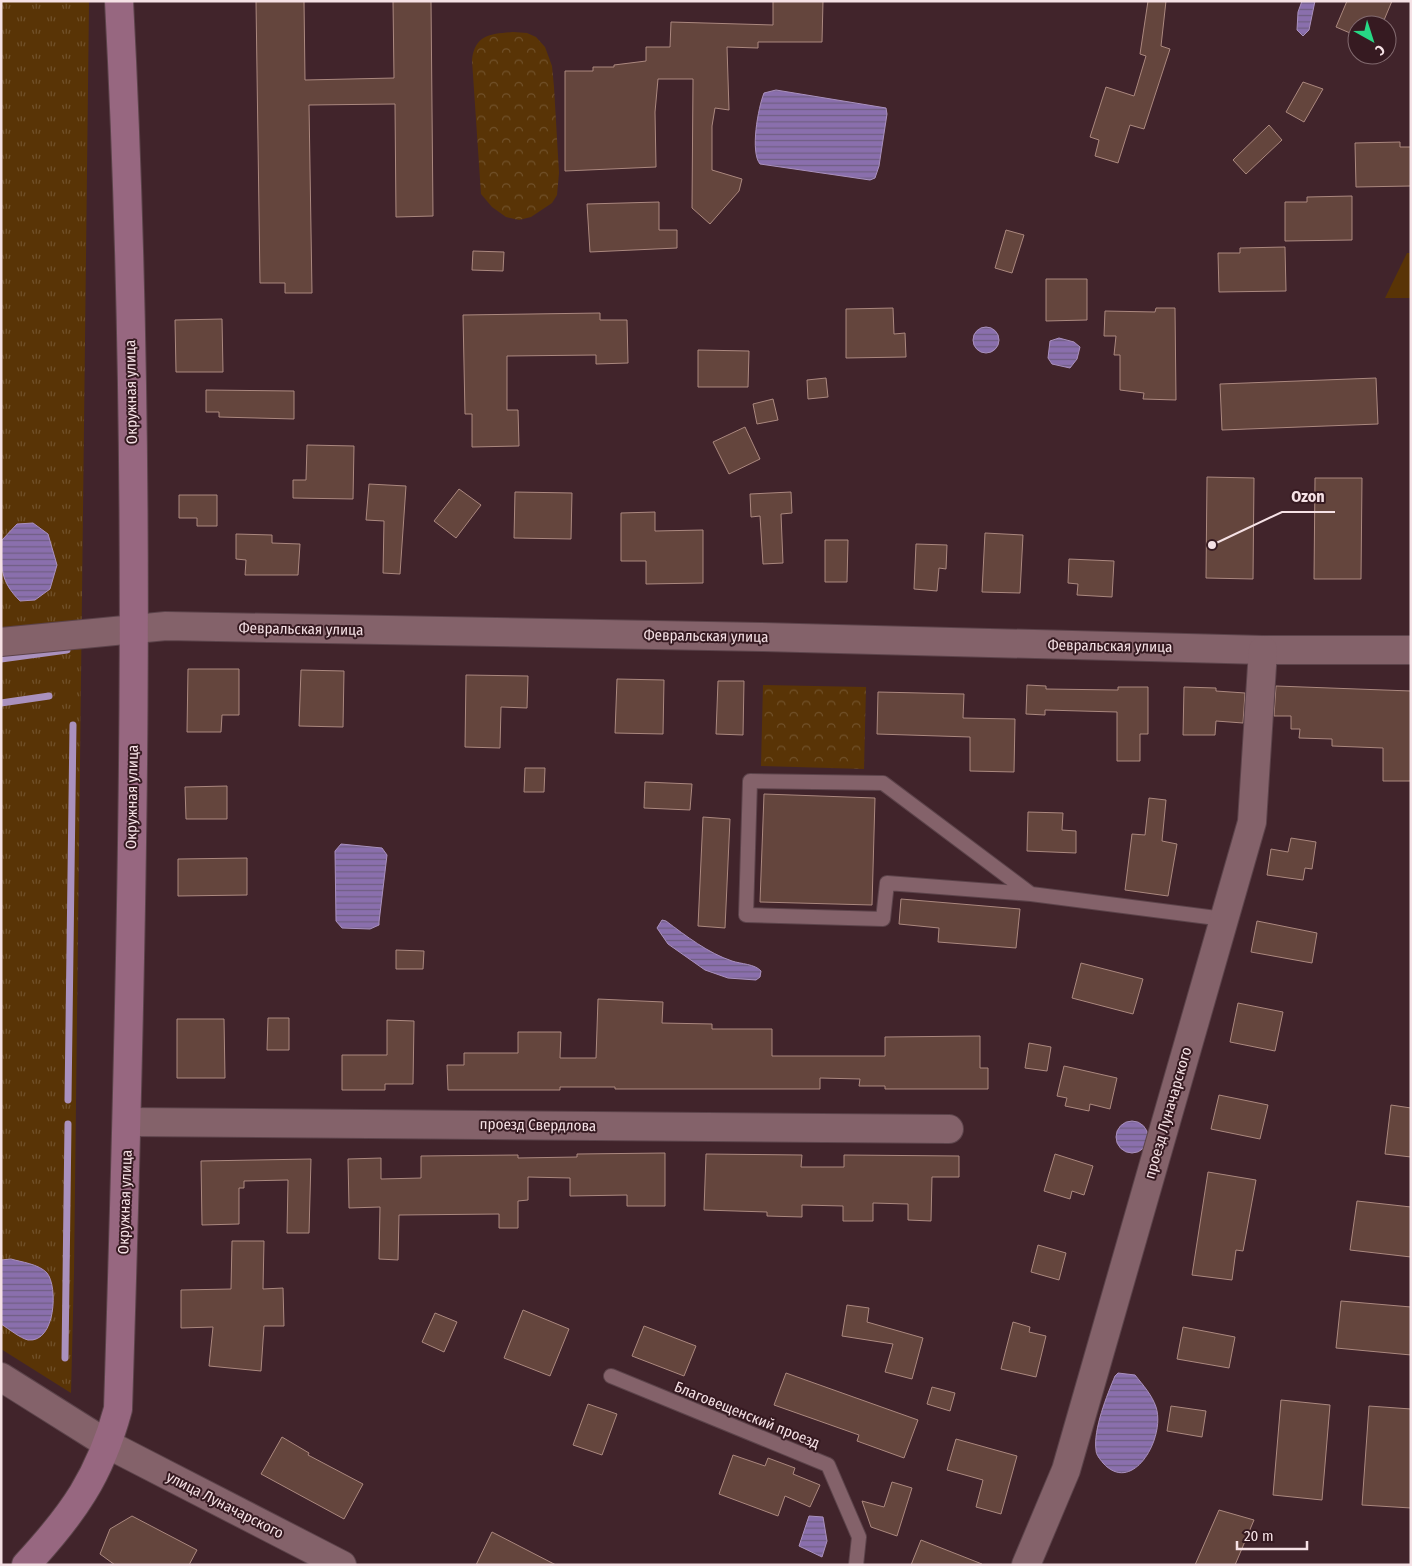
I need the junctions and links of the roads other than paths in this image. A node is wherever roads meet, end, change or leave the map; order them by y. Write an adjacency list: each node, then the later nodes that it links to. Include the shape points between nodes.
1 (119, 1): 2 (main road, Окружная улица, via 128,162)
2 (135, 627): 3 (street, Февральская улица); 4 (street, Февральская улица, via 761,637); 8 (main road, Окружная улица)
3 (1, 642)
4 (1263, 650): 5 (street, Февральская улица); 7 (street, проезд Луначарского, via 1252,822)
5 (1411, 650)
6 (1031, 894): 6 (lane, via 883,783 750,781 746,915 883,920 887,884); 7 (lane)
7 (1224, 919): 16 (street, проезд Луначарского, via 1066,1470)
8 (128, 1122): 9 (street, проезд Свердлова); 12 (main road, Окружная улица, via 118,1409)
9 (949, 1129)
10 (610, 1376): 15 (lane, Благовещенский проезд, via 828,1465 859,1537)
11 (1, 1377): 12 (street, улица Луначарского)
12 (109, 1445): 13 (main road, Окружная улица, via 73,1511); 14 (street, улица Луначарского)
13 (26, 1565)
14 (342, 1565)
15 (856, 1565)
16 (1026, 1565)

